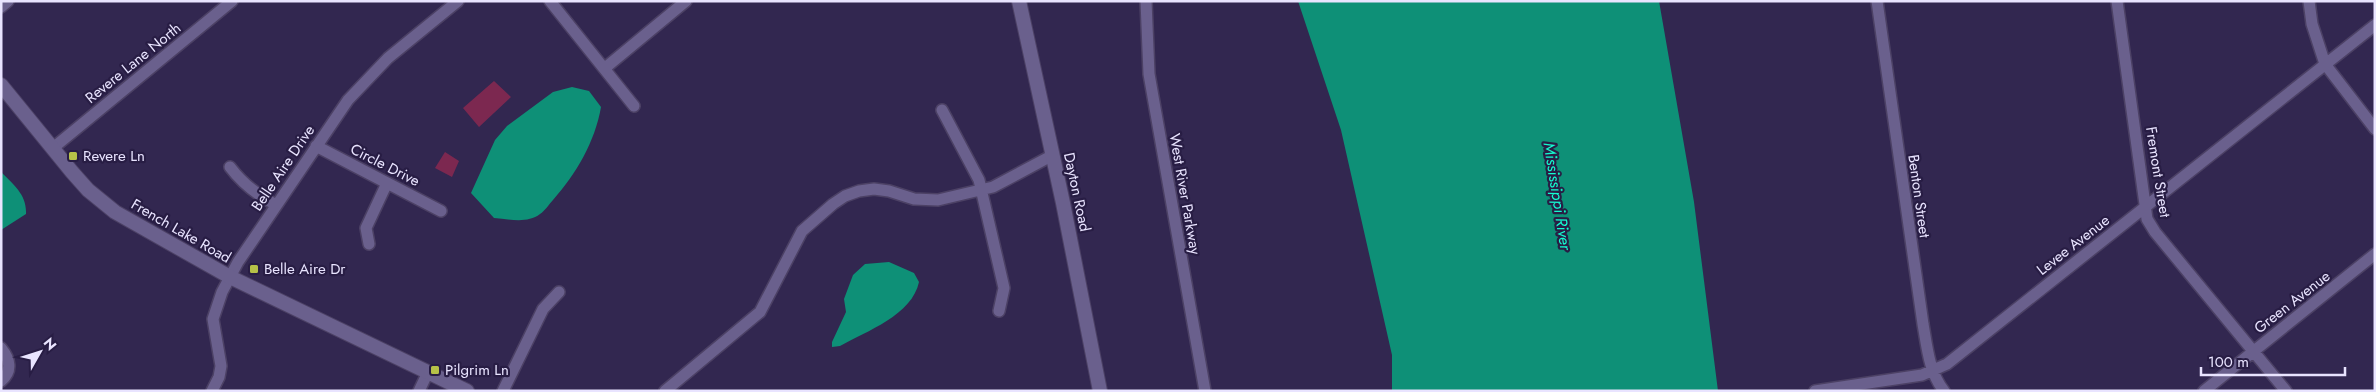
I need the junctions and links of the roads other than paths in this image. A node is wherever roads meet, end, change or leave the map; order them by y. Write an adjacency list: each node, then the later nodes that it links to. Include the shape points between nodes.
1 (8, 1): 11 (street)
2 (232, 1): 20 (street, Revere Lane North)
3 (458, 1): 19 (street, Belle Aire Drive, via 367,79)
4 (550, 1): 14 (street)
5 (686, 1): 14 (street)
6 (1018, 1): 21 (street, Dayton Road)
7 (1146, 1): 44 (street, West River Parkway, via 1149,74)
8 (1877, 1): 35 (street, Benton Street, via 1923,324)
9 (2117, 1): 26 (street, Fremont Street)
10 (2309, 1): 13 (street, via 2312,24)
11 (1, 7)
12 (2375, 26): 13 (street, Levee Avenue)
13 (2325, 64): 18 (street); 26 (street, Levee Avenue)
14 (605, 68): 16 (street)
15 (1, 85): 20 (street, French Lake Road)
16 (634, 106)
17 (942, 110): 24 (street, via 974,166)
18 (2375, 129)
19 (316, 146): 23 (street, Circle Drive); 25 (street, Belle Aire Drive)
20 (53, 148): 30 (street, French Lake Road, via 88,190 115,212)
21 (1053, 155): 24 (street, via 994,187); 43 (street, Dayton Road)
22 (230, 167): 25 (street, via 264,199)
23 (386, 183): 27 (street, Circle Drive); 28 (street, via 366,228)
24 (982, 190): 32 (street, via 1004,288); 42 (street, via 926,201 874,189 859,191 832,204 802,231 760,312)
25 (276, 205): 30 (street, Belle Aire Drive)
26 (2146, 207): 34 (street, Fremont Street, via 2147,218 2155,232); 35 (street, Levee Avenue, via 1982,337)
27 (441, 211)
28 (369, 244)
29 (2375, 254): 34 (street, Green Avenue)
30 (230, 277): 36 (street, French Lake Road); 38 (street, Belle Aire Drive, via 213,320 221,366)
31 (559, 292): 41 (street, via 543,309)
32 (999, 310)
33 (1, 348): 37 (street, via 8,356 10,366)
34 (2253, 350): 47 (street, Green Avenue); 48 (street, Fremont Street)
35 (1933, 371): 45 (street, Levee Avenue); 46 (street, Benton Street)
36 (428, 372): 39 (street); 40 (street, French Lake Road)
37 (4, 379)
38 (212, 391)
39 (419, 391)
40 (467, 391)
41 (504, 391)
42 (665, 391)
43 (1100, 391)
44 (1205, 391)
45 (1815, 391)
46 (1944, 391)
47 (2204, 391)
48 (2286, 391)

